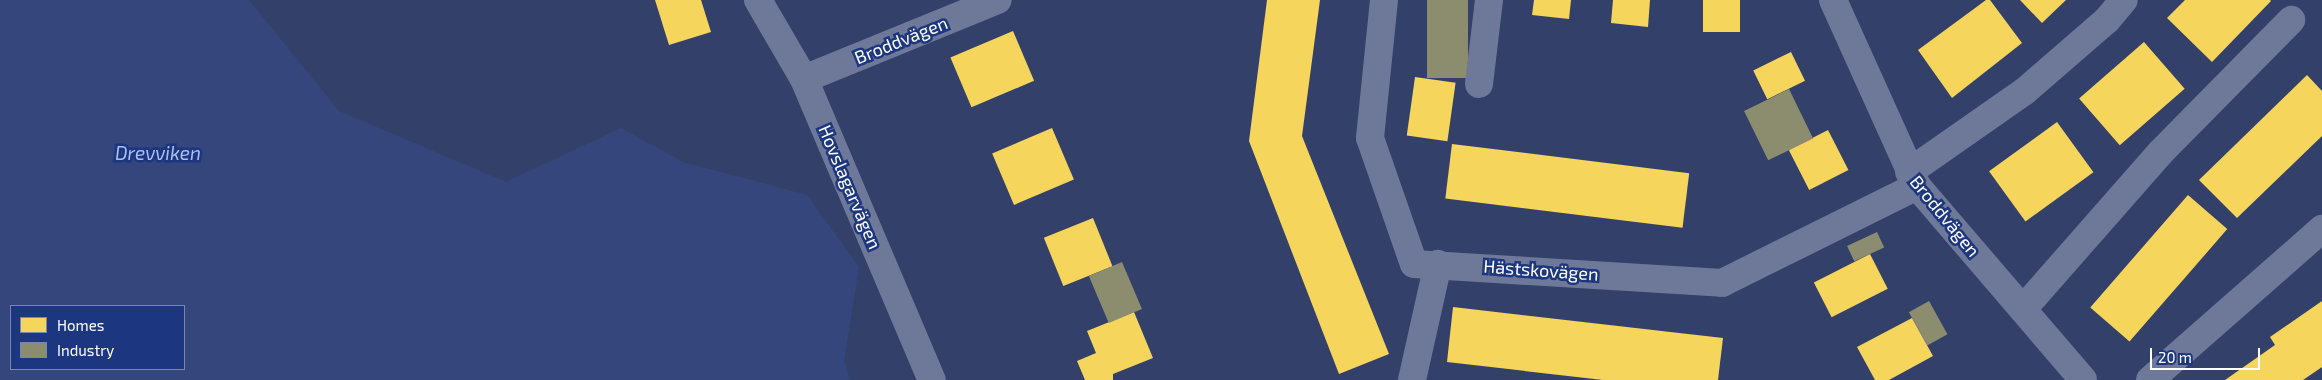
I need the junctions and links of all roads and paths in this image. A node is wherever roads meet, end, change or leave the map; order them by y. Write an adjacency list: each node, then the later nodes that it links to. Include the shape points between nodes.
1 (758, 0): 8 (street, Hovslagarvägen)
2 (998, 0): 8 (street, Broddvägen)
3 (1384, 0): 12 (street, Hästskovägen, via 1370,138 1414,264)
4 (1489, 0): 9 (street)
5 (1833, 0): 10 (street, Broddvägen)
6 (2124, 0): 10 (street, Hästskovägen, via 2107,20 2025,91)
7 (2291, 20): 13 (street, via 2160,152)
8 (804, 79): 14 (street, Hovslagarvägen)
9 (1479, 84)
10 (1913, 179): 12 (street, Hästskovägen, via 1722,282); 13 (street, Broddvägen)
11 (2322, 229): 17 (street)
12 (1438, 264): 15 (street)
13 (2023, 308): 16 (street, Broddvägen)
14 (932, 380)
15 (1412, 380)
16 (2083, 380)
17 (2150, 380)

